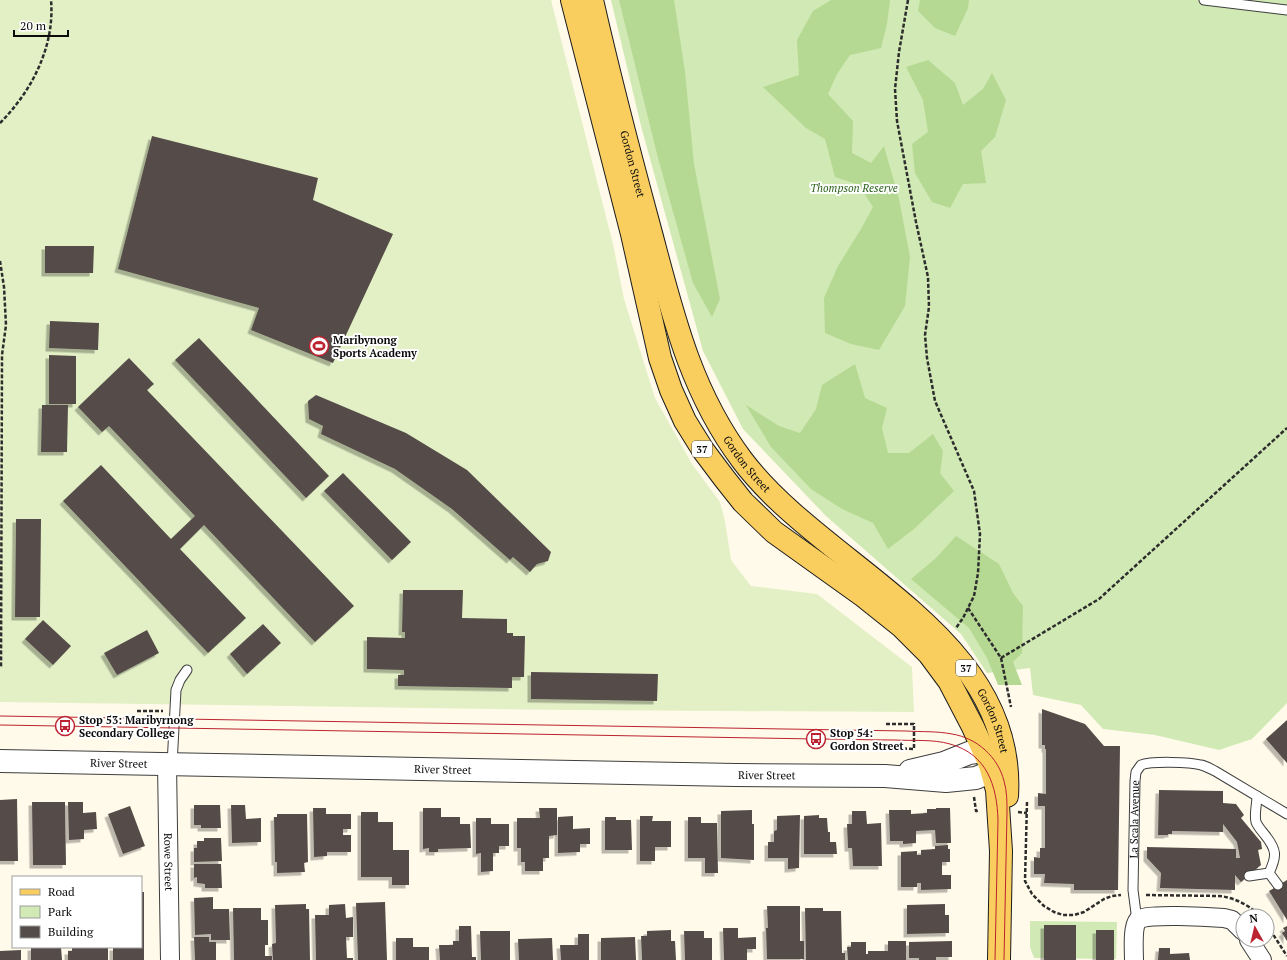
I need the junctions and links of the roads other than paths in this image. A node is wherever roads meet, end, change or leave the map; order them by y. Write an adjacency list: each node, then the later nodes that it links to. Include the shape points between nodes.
1 (572, 0): 6 (main road, Gordon Street / 37, via 632,234 660,358 671,390 685,422 703,450 743,502)
2 (592, 0): 5 (main road, Gordon Street / 37, via 626,139 681,340 698,386 721,431 743,462)
3 (1204, 0): 4 (lane)
4 (1287, 10)
5 (773, 494): 6 (main road, via 777,513); 8 (main road, Gordon Street / 37, via 898,600 961,661 994,718 1000,735)
6 (774, 532): 8 (main road, Gordon Street / 37, via 862,595 929,654 949,681)
7 (187, 670): 10 (lane, via 176,690)
8 (996, 759): 10 (street, River Street, via 969,753 938,765 886,776); 20 (main road, Gordon Street / 37, via 1000,851)
9 (0, 762): 10 (street, River Street)
10 (170, 765): 19 (street, Rowe Street)
11 (1257, 796): 12 (lane, La Scala Avenue); 13 (lane, via 1256,822 1275,852); 16 (lane, La Scala Avenue, via 1202,765 1141,765 1134,781 1133,895)
12 (1287, 814)
13 (1269, 873): 14 (lane); 15 (lane)
14 (1249, 876)
15 (1278, 885)
16 (1137, 921): 17 (street, via 1157,916 1224,918); 21 (street, via 1134,930)
17 (1235, 923)
18 (1254, 948): 22 (street)
19 (170, 960)
20 (1000, 960)
21 (1134, 960)
22 (1262, 960)

